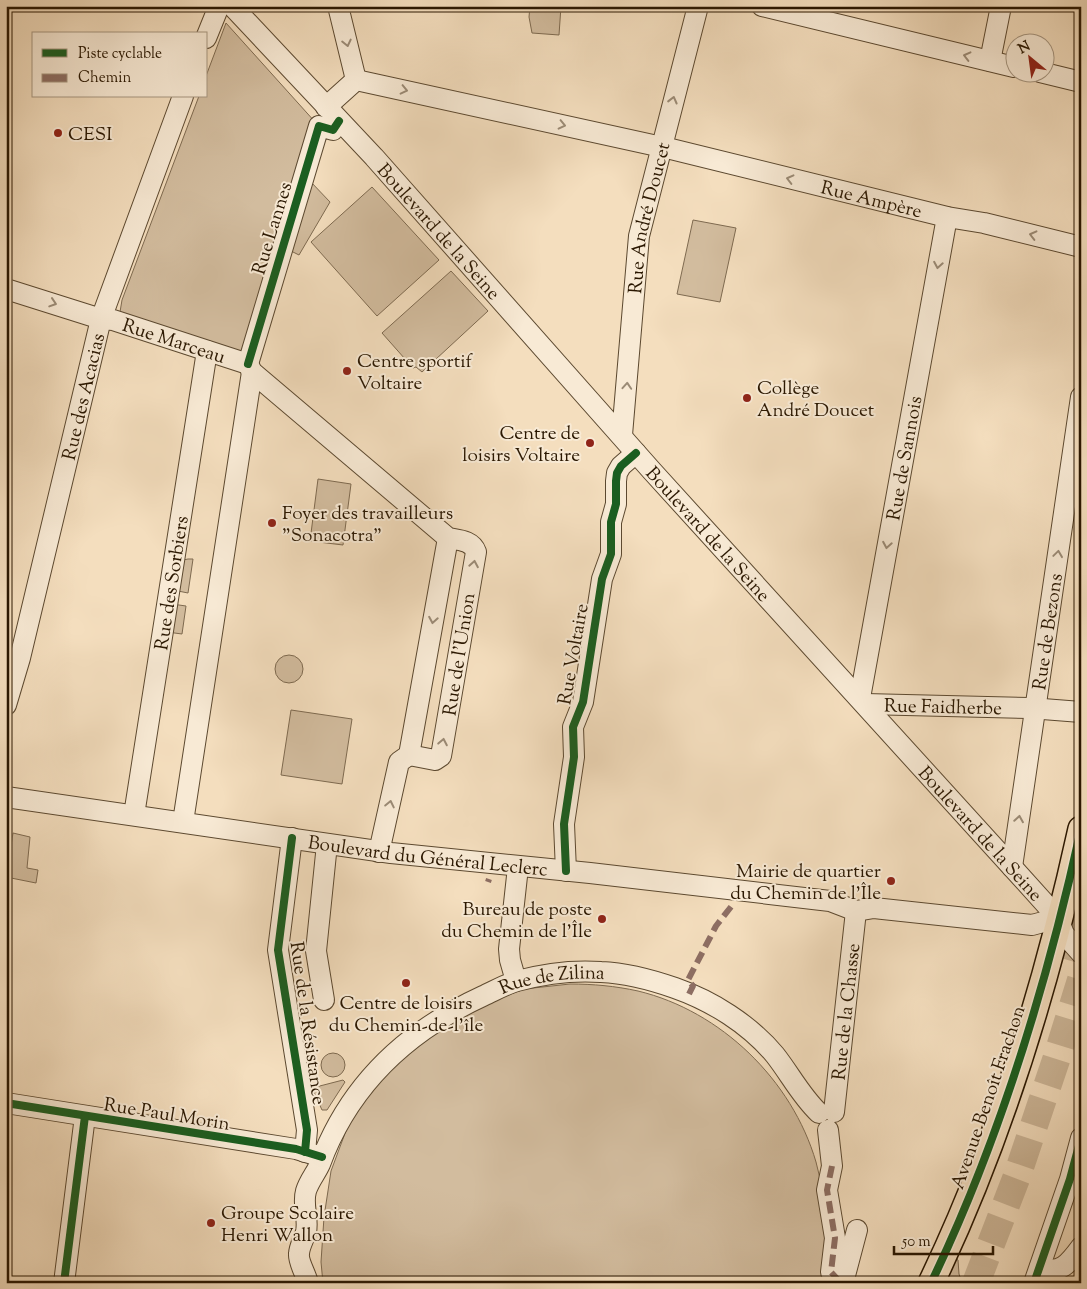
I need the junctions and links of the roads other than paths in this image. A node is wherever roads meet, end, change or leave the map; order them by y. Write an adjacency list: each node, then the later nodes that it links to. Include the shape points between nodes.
1 (219, 6): 7 (street)
2 (232, 6): 14 (street, Boulevard de la Seine)
3 (338, 6): 11 (street, one-way to 11)
4 (698, 6): 15 (street, Rue André Doucet, one-way to 4)
5 (762, 6): 8 (street, one-way to 5)
6 (1001, 6): 8 (street)
7 (208, 33)
8 (990, 62): 9 (street)
9 (1004, 65)
10 (1054, 75): 12 (street)
11 (356, 80): 14 (street); 15 (street, Rue Ampère, one-way to 15)
12 (1081, 82)
13 (182, 98): 19 (street, Rue des Acacias)
14 (332, 114): 21 (street, Rue Lannes, via 333,130 319,126); 23 (street, Boulevard de la Seine)
15 (661, 148): 16 (street, Rue Ampère, one-way to 15); 23 (street, Rue André Doucet, one-way to 15, via 639,236)
16 (947, 217): 17 (street, Rue Ampère, one-way to 16); 26 (street, Rue de Sannois, one-way to 26)
17 (1081, 247)
18 (6, 289): 19 (street, Rue Marceau, one-way to 19)
19 (101, 319): 20 (street, Rue Marceau, via 113,320); 27 (street, Rue des Acacias)
20 (207, 351): 21 (street, Rue Marceau); 32 (street, Rue des Sorbiers)
21 (250, 368): 25 (street, Rue de l'Union); 33 (street)
22 (1081, 397): 28 (street, Rue de Bezons, one-way to 22)
23 (622, 435): 24 (street, Boulevard de la Seine)
24 (636, 453): 26 (street, Boulevard de la Seine); 40 (street, Rue Voltaire, via 617,473 611,554 602,578 583,702 573,727 574,757 564,824)
25 (448, 538): 30 (street, Rue de l'Union, one-way to 30); 30 (street, Rue de l'Union, one-way to 25, via 435,760 441,756 476,552 470,543)
26 (862, 701): 28 (street, Rue Faidherbe); 39 (street, Boulevard de la Seine)
27 (6, 705)
28 (1036, 708): 29 (street, Rue Faidherbe); 39 (street, Rue de Bezons, one-way to 28)
29 (1081, 712)
30 (409, 755): 37 (street, Rue de l'Union, one-way to 30, via 399,762)
31 (6, 797): 32 (street, Boulevard du Général Leclerc)
32 (134, 815): 33 (street, Boulevard du Général Leclerc)
33 (183, 822): 35 (street, Boulevard du Général Leclerc)
34 (1081, 828): 42 (main road, Avenue Benoît Frachon)
35 (292, 838): 36 (street, Boulevard du Général Leclerc); 49 (street, Rue de la Résistance, via 278,950)
36 (327, 844): 37 (street, Boulevard du Général Leclerc); 45 (street, Rue de la Résistance, via 316,951)
37 (380, 852): 38 (street, Boulevard du Général Leclerc)
38 (518, 867): 40 (street, Boulevard du Général Leclerc); 44 (street, via 509,949)
39 (1012, 867): 42 (street, Boulevard de la Seine)
40 (566, 871): 41 (street, Boulevard du Général Leclerc, via 830,901)
41 (856, 911): 42 (street, Boulevard du Général Leclerc, via 883,908 1032,925); 48 (street, Rue de la Chasse)
42 (1058, 918): 43 (street, Boulevard de la Seine, via 1064,934); 59 (main road, Avenue Benoît Frachon, via 1015,1078)
43 (1081, 953)
44 (516, 981): 48 (street, Rue de Zilina, via 568,973 601,972 632,976 684,992 721,1008 774,1055 807,1101); 50 (street, Rue de Zilina, via 458,1008 402,1046 354,1097)
45 (324, 1000)
46 (6, 1103): 47 (street, Rue Paul Morin)
47 (85, 1116): 52 (street, Rue Paul Morin); 57 (street)
48 (827, 1118): 58 (street, via 832,1166 827,1190 835,1238 831,1272)
49 (307, 1130): 50 (street, Rue de la Résistance); 52 (street, Rue de la Résistance)
50 (331, 1137): 52 (street, Rue de Zilina)
51 (1081, 1138): 55 (street)
52 (315, 1160): 56 (street, Rue de Zilina, via 304,1208 311,1254)
53 (857, 1230): 58 (street)
54 (1081, 1247): 55 (street, via 1058,1270 1047,1270)
55 (1037, 1275)
56 (307, 1280)
57 (64, 1283)
58 (842, 1283)
59 (932, 1283)

